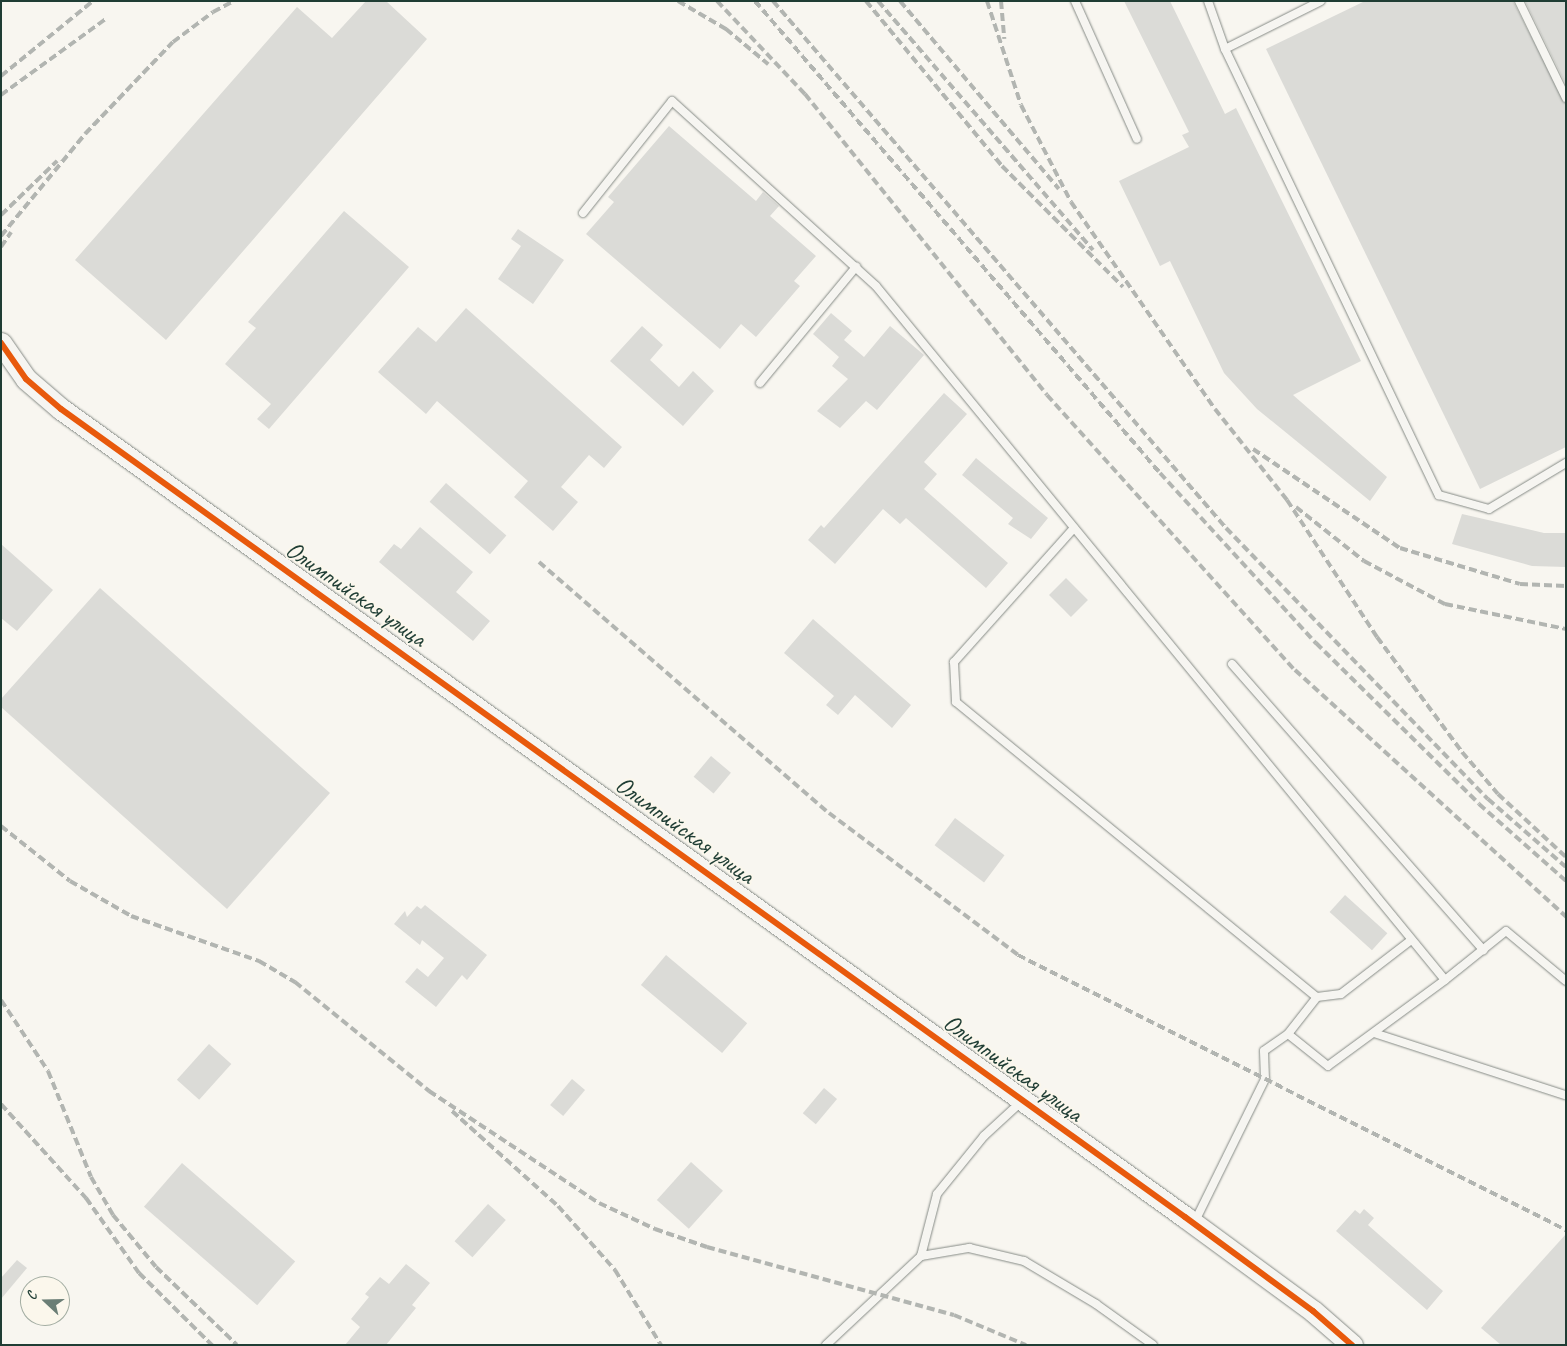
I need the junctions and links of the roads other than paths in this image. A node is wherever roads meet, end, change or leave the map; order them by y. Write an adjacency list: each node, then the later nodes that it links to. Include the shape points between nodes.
1 (1075, 1): 7 (lane)
2 (1208, 1): 5 (lane)
3 (1321, 1): 5 (lane)
4 (1519, 1): 6 (lane)
5 (1225, 49): 12 (lane, via 1439,494 1489,509)
6 (1566, 98)
7 (1137, 139)
8 (583, 213): 9 (lane, via 672,101)
9 (856, 267): 11 (lane); 13 (lane, via 876,286)
10 (1, 343): 23 (street, Олимпийская улица, via 26,379 61,409)
11 (760, 384)
12 (1566, 463)
13 (1074, 528): 15 (lane); 19 (lane, via 954,662 956,702)
14 (1232, 664): 16 (lane)
15 (1411, 940): 17 (lane); 19 (lane, via 1341,994)
16 (1483, 950): 17 (lane); 18 (lane, via 1506,931)
17 (1445, 980): 20 (lane)
18 (1566, 981)
19 (1317, 997): 21 (lane)
20 (1374, 1032): 21 (lane, via 1328,1066); 22 (lane)
21 (1288, 1034): 24 (lane, via 1264,1051 1265,1079)
22 (1565, 1095)
23 (1024, 1100): 24 (street, Олимпийская улица); 25 (lane, via 984,1136 937,1194)
24 (1194, 1223): 28 (street, Олимпийская улица, via 1313,1310)
25 (921, 1256): 26 (lane); 27 (lane, via 969,1248 1024,1262 1096,1304)
26 (826, 1345)
27 (1153, 1345)
28 (1352, 1345)

